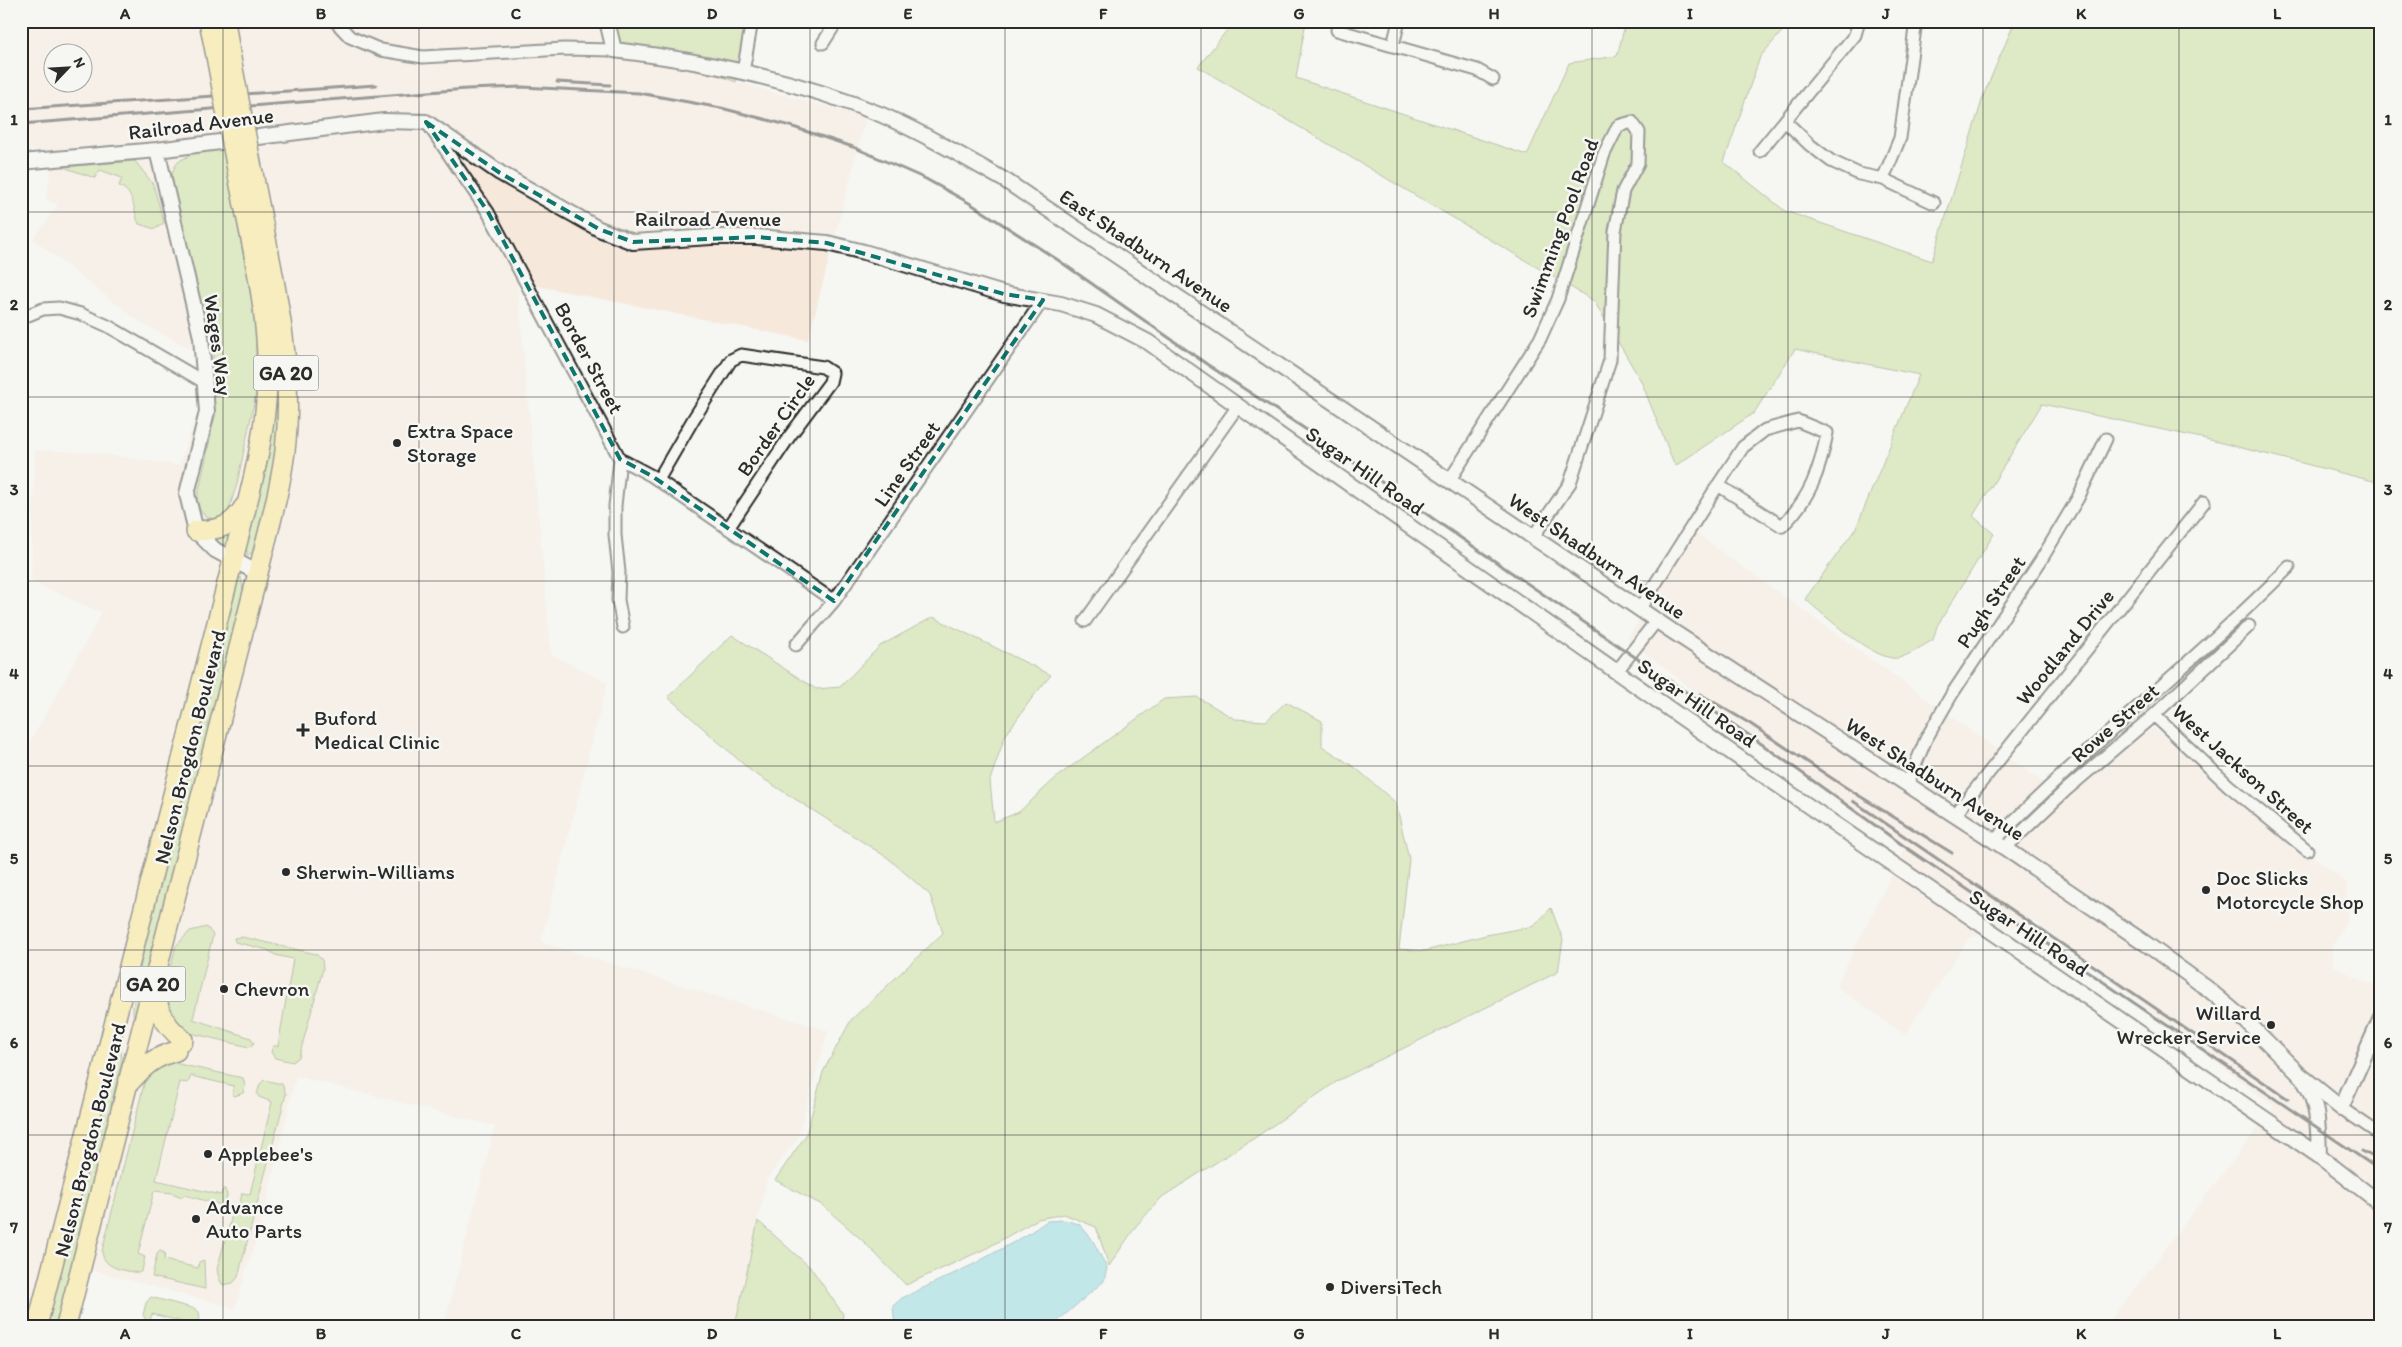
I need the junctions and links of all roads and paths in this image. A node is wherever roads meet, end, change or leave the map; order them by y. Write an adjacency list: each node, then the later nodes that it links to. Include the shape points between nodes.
1 (209, 21): 14 (highway, GA 20)
2 (225, 21): 14 (highway, GA 20)
3 (335, 21): 13 (street, via 350,37 381,50 423,57 564,49)
4 (607, 21): 13 (street)
5 (752, 21): 15 (street)
6 (837, 21): 11 (street)
7 (1399, 21): 12 (street)
8 (1859, 21): 17 (street, via 1855,35)
9 (1916, 21): 23 (street, via 1900,138)
10 (1337, 30): 12 (street)
11 (823, 42)
12 (1393, 45): 16 (street, via 1477,70)
13 (614, 50): 15 (street, East Shadburn Avenue, via 683,58)
14 (223, 54): 22 (highway, GA 20, bridge)
15 (743, 72): 32 (street, East Shadburn Avenue, via 882,115 1006,181)
16 (1493, 79)
17 (1785, 121): 20 (street); 23 (street, via 1832,162 1859,174)
18 (426, 122): 19 (street, Railroad Avenue, via 384,121); 25 (street, Railroad Avenue, via 500,173 599,229 633,242 758,237 826,243 1004,294); 30 (street, Border Street, via 488,212)
19 (157, 150): 21 (street, Railroad Avenue); 27 (street, Wages Way, via 201,337)
20 (1760, 151)
21 (21, 162)
22 (245, 174): 34 (highway, Nelson Brogdon Boulevard / GA 20, via 264,318 267,384 260,446); 41 (highway, Nelson Brogdon Boulevard / GA 20, via 283,329 287,412 284,451)
23 (1883, 179): 24 (street)
24 (1934, 203)
25 (1043, 300): 28 (street, Sugar Hill Road, via 1096,315 1148,342); 42 (street, Line Street)
26 (21, 318): 27 (street, via 43,309 59,308 81,314 108,326)
27 (204, 382): 37 (street, Wages Way, via 206,412 187,494)
28 (1238, 406): 45 (street); 49 (street, Sugar Hill Road)
29 (2106, 440): 51 (street, Pugh Street, via 2078,498 2041,560 1926,739)
30 (620, 459): 31 (street); 47 (street, via 615,535 618,600)
31 (658, 480): 36 (street); 36 (street, Border Circle, via 731,360 741,355 823,366 832,373 830,382)
32 (1448, 481): 38 (street, West Shadburn Avenue); 38 (street, Swimming Pool Road, via 1540,339 1558,299 1604,154 1618,126 1632,122 1638,132 1638,163 1623,190 1615,231 1610,360 1570,482)
33 (1718, 485): 33 (street, via 1782,526 1796,512 1811,486 1821,464 1827,433 1798,421 1765,430 1743,447); 43 (street)
34 (247, 502): 37 (highway, via 231,524 220,529); 39 (highway, Nelson Brogdon Boulevard / GA 20)
35 (2204, 502): 52 (street, Woodland Drive)
36 (729, 527): 42 (street)
37 (196, 531): 39 (street, via 215,550)
38 (1534, 537): 43 (street, West Shadburn Avenue)
39 (233, 560): 41 (street); 65 (highway, Nelson Brogdon Boulevard / GA 20)
40 (2289, 567): 53 (street, via 2101,739)
41 (258, 573): 55 (highway, Nelson Brogdon Boulevard / GA 20)
42 (834, 601): 48 (street, Line Street)
43 (1640, 608): 44 (street, West Shadburn Avenue)
44 (1657, 620): 49 (street); 51 (street, West Shadburn Avenue)
45 (1085, 621)
46 (2249, 626): 50 (street, Rowe Street)
47 (623, 627)
48 (796, 645)
49 (1617, 671): 63 (street, Sugar Hill Road)
50 (2154, 715): 53 (street, Rowe Street); 54 (street, West Jackson Street, via 2228,785)
51 (1907, 785): 52 (street, West Shadburn Avenue)
52 (1955, 816): 53 (street, West Shadburn Avenue)
53 (1999, 844): 59 (street, West Shadburn Avenue, via 2183,969 2246,1022)
54 (2307, 850)
55 (155, 977): 60 (highway, Nelson Brogdon Boulevard / GA 20); 60 (highway, via 156,1001 162,1018 180,1046 157,1056)
56 (2381, 1018): 57 (street)
57 (2369, 1044): 58 (street); 61 (street)
58 (2381, 1053)
59 (2299, 1074): 61 (street, West Shadburn Avenue); 63 (street, via 2312,1094 2318,1120)
60 (128, 1085): 66 (highway, Nelson Brogdon Boulevard / GA 20)
61 (2341, 1108): 62 (street, West Shadburn Avenue)
62 (2381, 1135)
63 (2319, 1156): 64 (street, Sugar Hill Road)
64 (2381, 1204)
65 (37, 1326)
66 (66, 1326)

